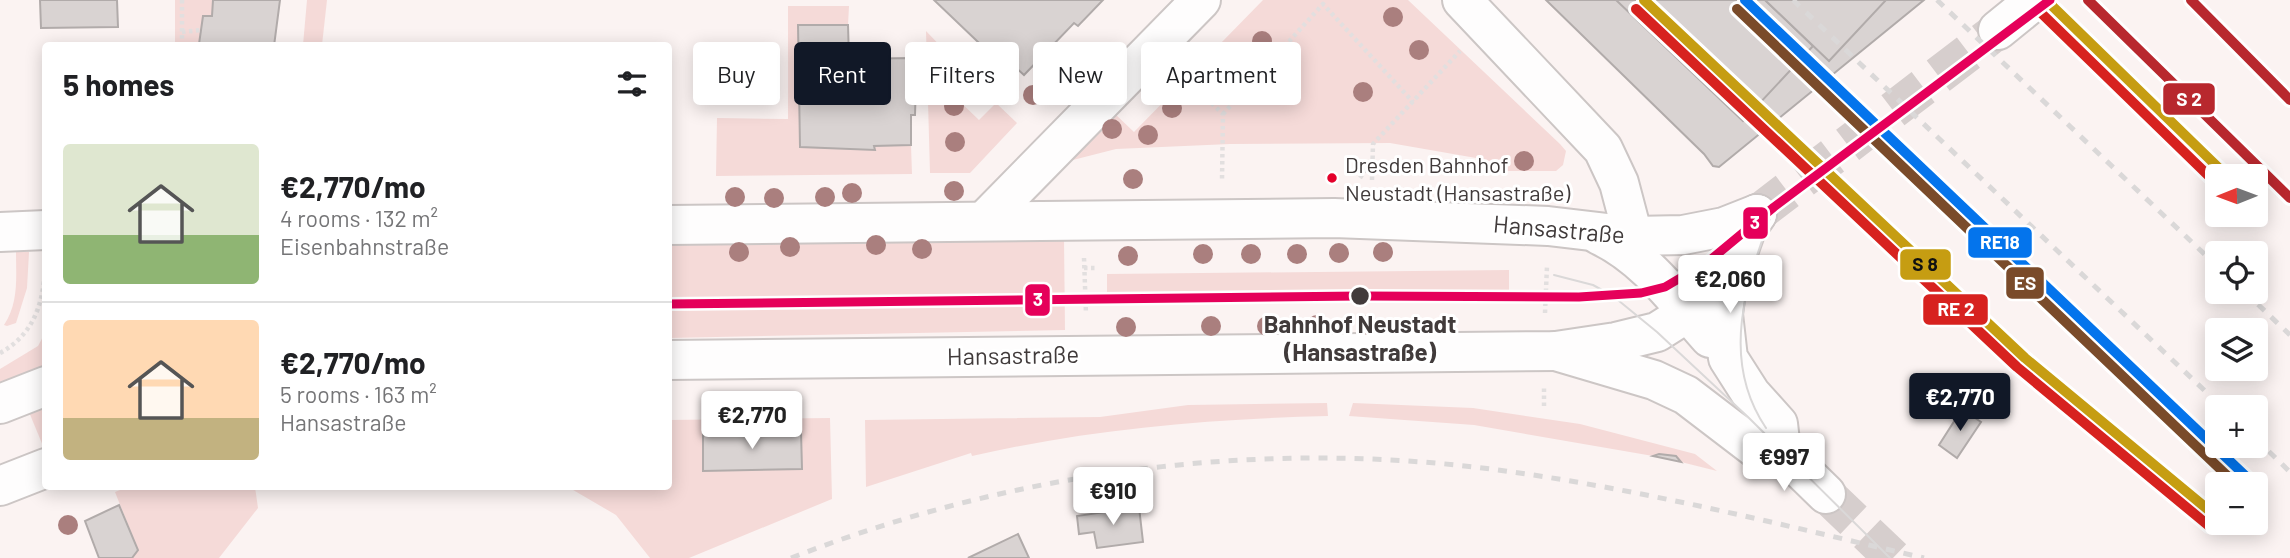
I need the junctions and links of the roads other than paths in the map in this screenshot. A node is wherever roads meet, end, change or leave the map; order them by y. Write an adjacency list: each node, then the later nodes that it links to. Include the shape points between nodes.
1 (1200, 0): 5 (main road)
2 (2030, 4): 4 (main road)
3 (1474, 12): 10 (main road, via 1603,149 1619,183)
4 (1998, 30)
5 (986, 219): 6 (main road, Hansastraße); 7 (main road, Hansastraße, via 1334,218)
6 (672, 225)
7 (1585, 229): 10 (main road, Hansastraße); 12 (main road, via 1623,246)
8 (42, 230): 9 (main road)
9 (0, 232)
10 (1633, 236): 11 (main road, Hansastraße, via 1724,227 1757,214 1746,230)
11 (1727, 283): 12 (main road, Hansastraße); 14 (main road, via 1723,314)
12 (1687, 313): 13 (main road, Hansastraße, via 1657,332 1616,342); 14 (main road)
13 (1551, 337): 15 (main road, Hansastraße); 18 (main road, via 1686,395 1758,450)
14 (1728, 358): 18 (main road, via 1778,424)
15 (672, 359)
16 (42, 388): 17 (main road)
17 (0, 404)
18 (1782, 450): 21 (main road)
19 (42, 470): 20 (main road)
20 (0, 486)
21 (1826, 494)

